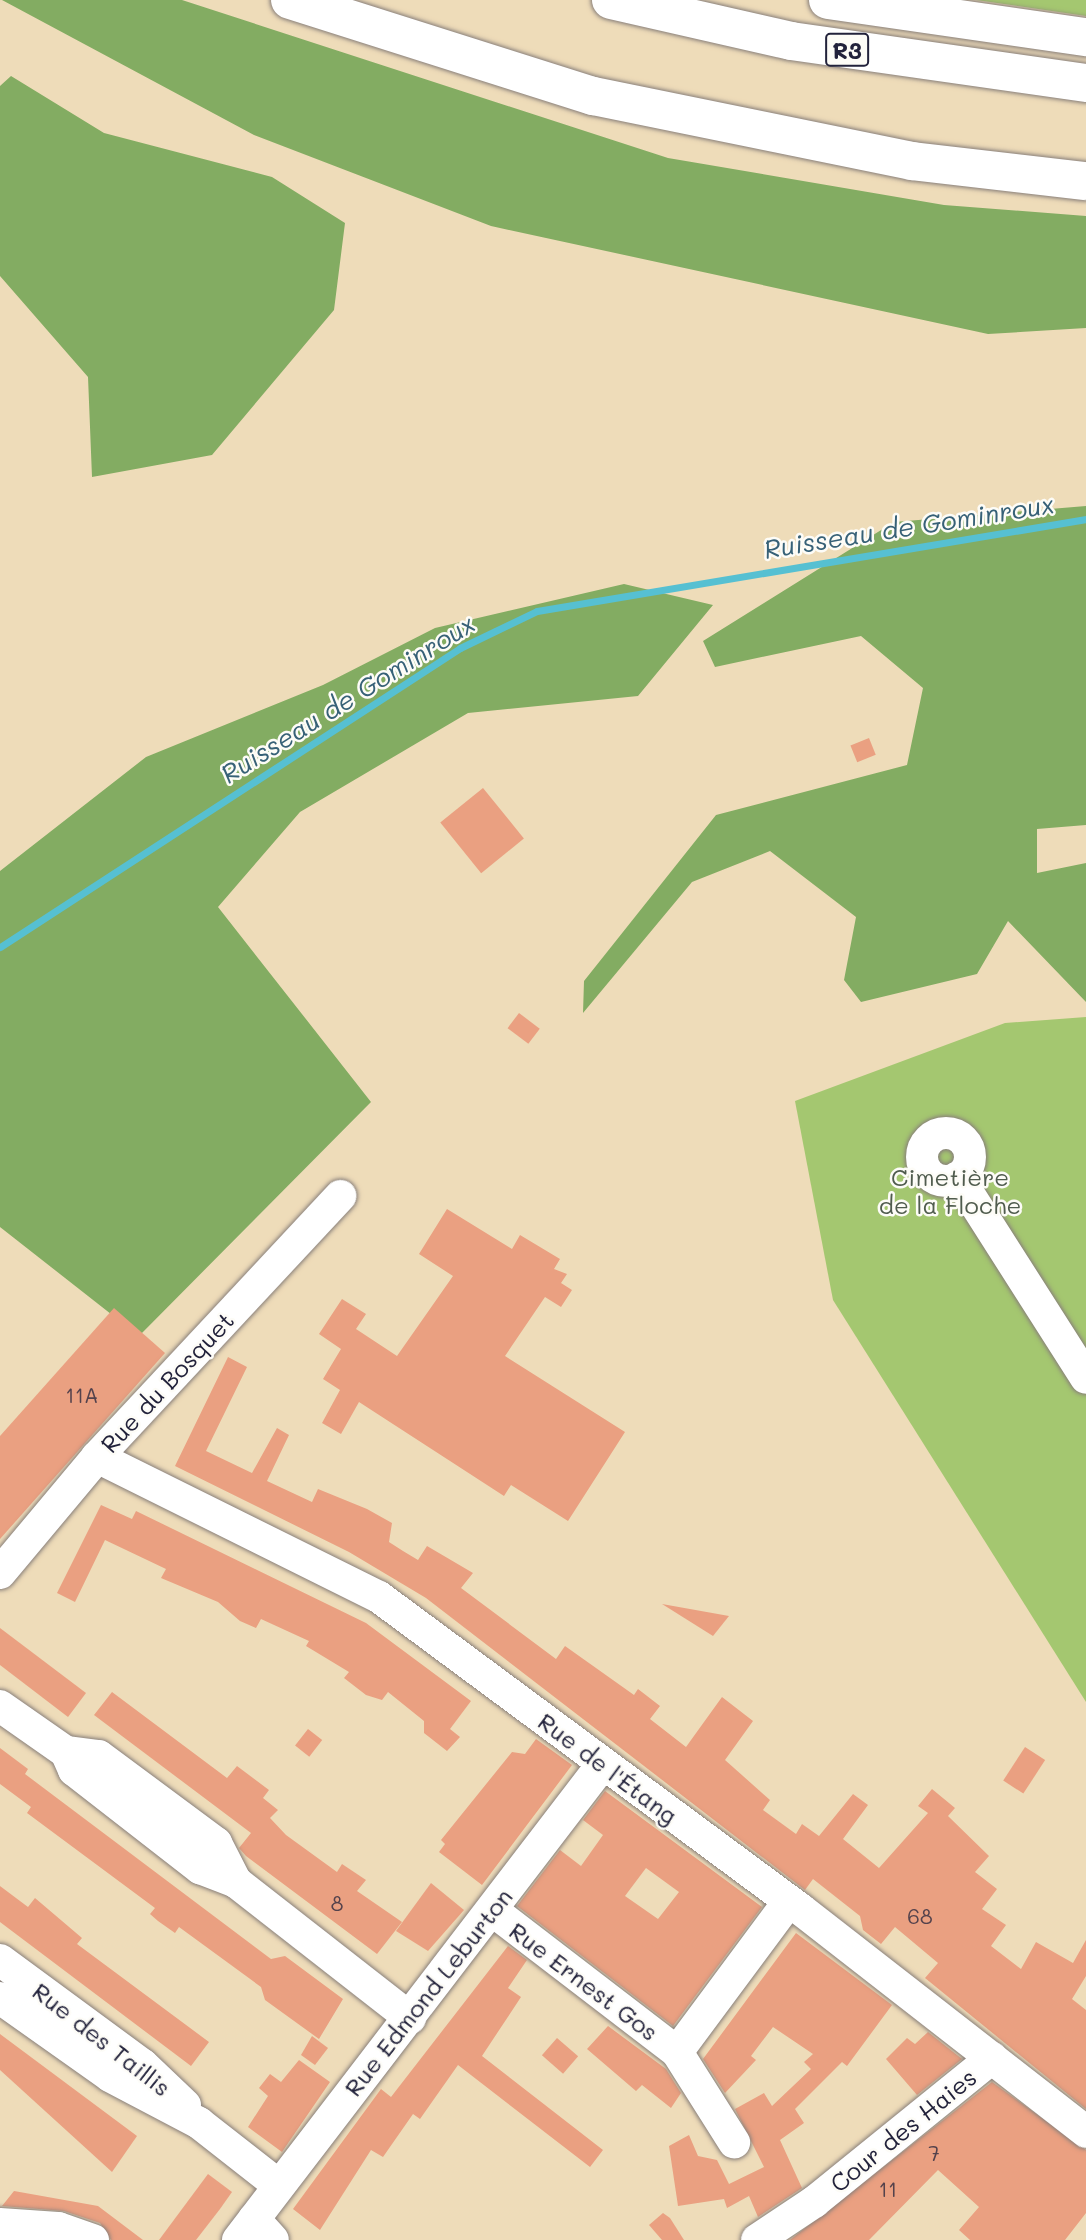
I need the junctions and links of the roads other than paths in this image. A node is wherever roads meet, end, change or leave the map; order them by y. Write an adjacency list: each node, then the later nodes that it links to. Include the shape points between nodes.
1 (290, 0): 6 (highway, via 593,96 912,161)
2 (611, 0): 5 (highway, R3, via 804,43)
3 (828, 0): 4 (highway, R3)
4 (1086, 37)
5 (1086, 83)
6 (1086, 181)
7 (958, 1177): 9 (street)
8 (340, 1196): 10 (street, Rue du Bosquet)
9 (1086, 1378)
10 (97, 1457): 11 (street, Rue du Bosquet); 13 (street, Rue de l'Étang, via 379,1597)
11 (0, 1573)
12 (0, 1706): 18 (street, via 66,1752 74,1770 200,1868 236,1882)
13 (602, 1765): 14 (street, Rue de l'Étang); 15 (street, Rue Edmond Leburton)
14 (789, 1901): 19 (street, Rue Ernest Gos); 20 (street, Rue de l'Étang)
15 (492, 1910): 18 (street, Rue Edmond Leburton); 19 (street, Rue Ernest Gos)
16 (0, 1959): 21 (street, Rue des Taillis, via 143,2065)
17 (0, 1998): 21 (street, Rue des Taillis, via 110,2076)
18 (410, 2018): 24 (street, Rue Edmond Leburton)
19 (677, 2052): 23 (street, Rue Ernest Gos)
20 (992, 2058): 22 (street, Rue de l'Étang); 28 (street, Cour des Haies, via 814,2202)
21 (200, 2123): 24 (street, Rue des Taillis)
22 (1086, 2132)
23 (734, 2142)
24 (278, 2185): 26 (street, Rue Edmond Leburton)
25 (0, 2224): 27 (street, via 58,2228)
26 (255, 2233)
27 (93, 2240)
28 (757, 2240)

